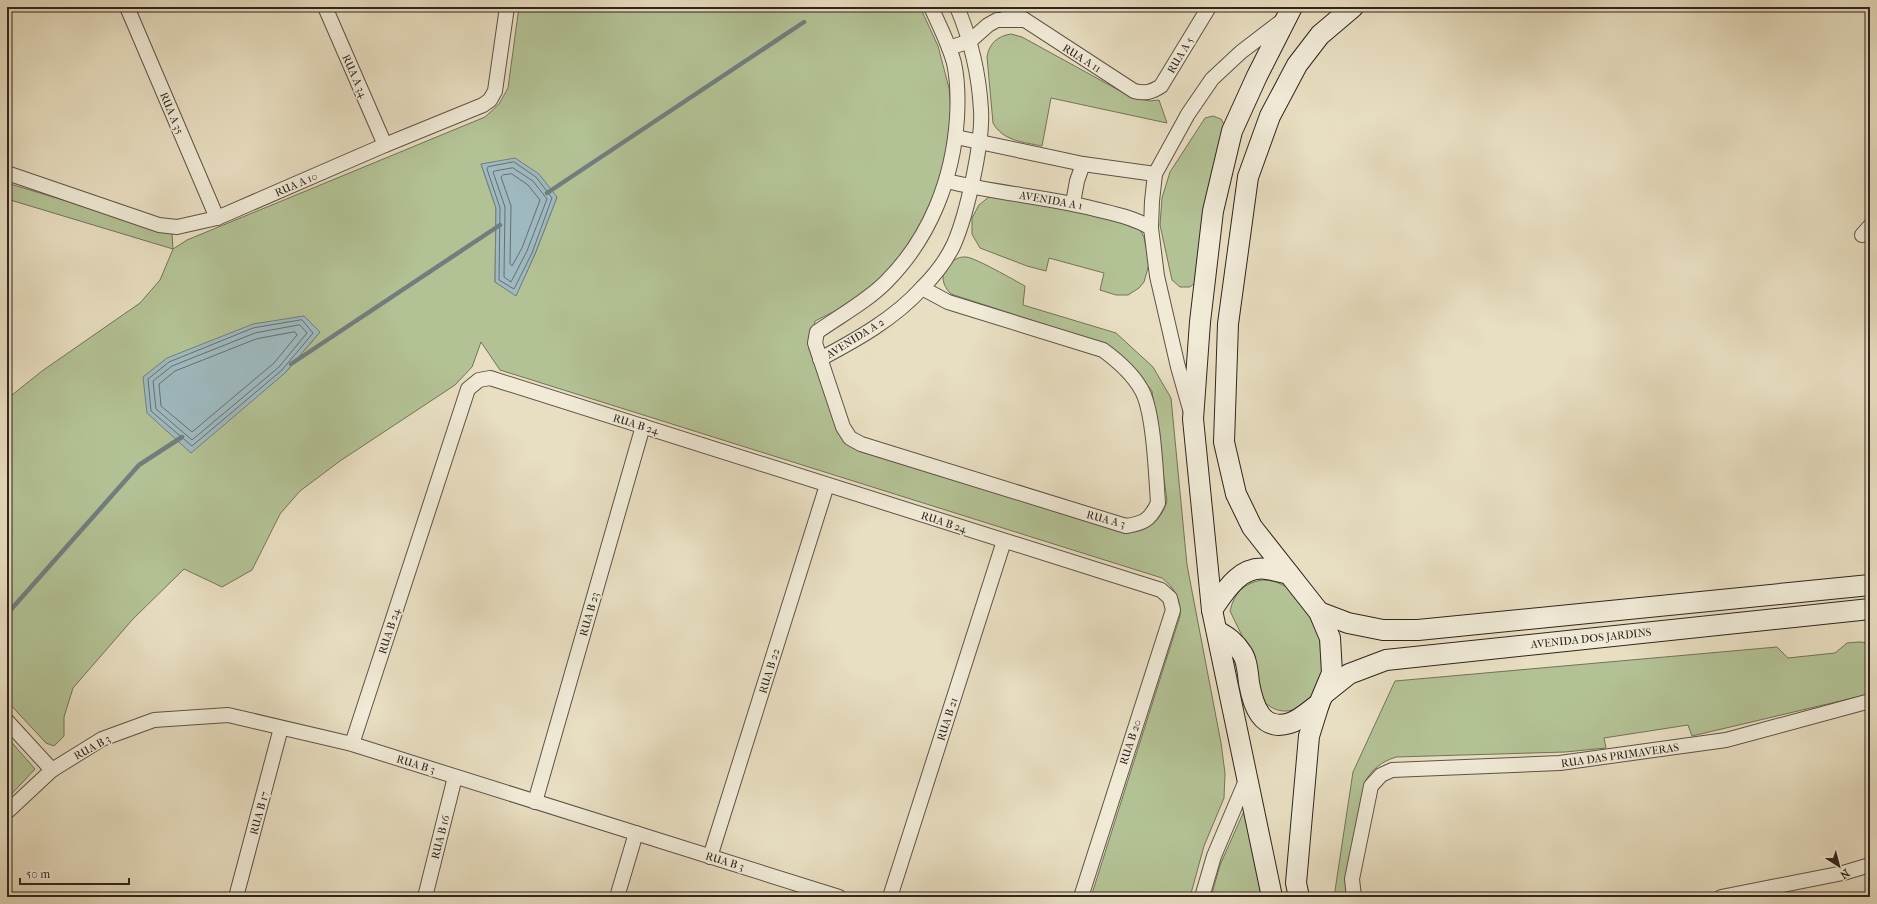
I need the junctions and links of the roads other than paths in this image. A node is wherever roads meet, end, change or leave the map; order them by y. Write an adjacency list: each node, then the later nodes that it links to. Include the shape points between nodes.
1 (127, 7): 23 (street, RUA A 35)
2 (325, 7): 16 (street, RUA A 34)
3 (507, 7): 16 (street, RUA A 10, via 495,91 490,100)
4 (931, 7): 12 (street, AVENIDA A 2)
5 (957, 7): 11 (street, AVENIDA A 2)
6 (1005, 7): 10 (street, RUA A 11)
7 (1209, 7): 13 (street, RUA A 5, via 1161,86)
8 (1353, 7): 31 (street, via 1320,35 1297,65 1270,116 1248,177 1228,324 1224,442 1236,494 1252,527)
9 (1290, 12): 19 (street, via 1212,79 1188,114); 27 (street, via 1232,131 1215,204 1200,322)
10 (1023, 20): 11 (street, via 997,20); 13 (street, RUA A 11)
11 (970, 41): 12 (street); 15 (street, AVENIDA A 2, via 978,79 981,111)
12 (949, 48): 14 (street, AVENIDA A 2, via 954,64 958,98)
13 (1142, 93)
14 (956, 137): 15 (street); 20 (street, AVENIDA A 2)
15 (979, 142): 17 (street); 21 (street, AVENIDA A 2)
16 (385, 145): 23 (street, RUA A 10)
17 (1083, 164): 19 (street); 22 (street)
18 (7, 173): 23 (street, RUA A 10, via 159,225 177,228)
19 (1155, 174): 24 (street)
20 (947, 181): 21 (street, AVENIDA A 1); 26 (street, AVENIDA A 2, via 925,232 905,260 886,282 861,304 817,332 814,343)
21 (970, 187): 22 (street, AVENIDA A 1); 25 (street, AVENIDA A 2, via 954,244)
22 (1073, 202): 24 (street, AVENIDA A 1, via 1137,220)
23 (217, 218)
24 (1151, 228): 27 (street, via 1157,276)
25 (922, 288): 26 (street, AVENIDA A 2, via 900,309 868,332); 26 (street, RUA A 3, via 948,302 1103,350 1124,366 1142,391 1150,418 1158,503 1152,515 1141,524 1126,526 861,444 850,438 843,427)
26 (820, 359)
27 (1193, 419): 35 (street)
28 (643, 426): 29 (street, RUA B 24); 42 (street, RUA B 24, via 490,378 479,380 468,389); 46 (street, RUA B 23)
29 (827, 485): 30 (street, RUA B 24); 49 (street, RUA B 22)
30 (1004, 541): 33 (street, RUA B 24); 56 (street, RUA B 21)
31 (1289, 574): 35 (street, via 1266,568 1248,572 1233,581); 36 (street)
32 (1870, 585): 36 (street, via 1418,630 1383,630 1348,623)
33 (1161, 590): 57 (street, RUA B 20, via 1170,598 1173,610)
34 (1870, 609): 38 (street, AVENIDA DOS JARDINS, via 1386,660 1349,674)
35 (1212, 610): 37 (street)
36 (1319, 612): 38 (street, via 1330,638 1332,673)
37 (1217, 631): 38 (street, AVENIDA DOS JARDINS, via 1232,639 1243,654 1252,699 1256,711 1264,720 1277,725 1291,723); 45 (street)
38 (1320, 700): 60 (street, via 1309,736 1296,883)
39 (1870, 701): 61 (street, RUA DAS PRIMAVERAS, via 1726,740 1560,763 1392,770 1381,775 1371,786 1352,879)
40 (7, 721): 43 (street)
41 (281, 728): 42 (street, RUA B 3); 43 (street, RUA B 3, via 228,715 154,720 102,739); 52 (street, RUA B 17)
42 (352, 744): 44 (street, RUA B 3)
43 (52, 770): 47 (street, RUA B 3)
44 (455, 777): 46 (street, RUA B 3); 53 (street, RUA B 16)
45 (1247, 778): 58 (street, via 1214,856); 59 (street)
46 (536, 802): 48 (street, RUA B 3)
47 (7, 812)
48 (636, 833): 49 (street, RUA B 3); 54 (street)
49 (710, 857): 51 (street, RUA B 3)
50 (1870, 865): 62 (street, via 1843,873)
51 (809, 892): 55 (street, RUA B 3)
52 (236, 897)
53 (425, 897)
54 (618, 897)
55 (839, 897)
56 (890, 897)
57 (1081, 897)
58 (1202, 897)
59 (1272, 897)
60 (1299, 897)
61 (1354, 897)
62 (1721, 897)

